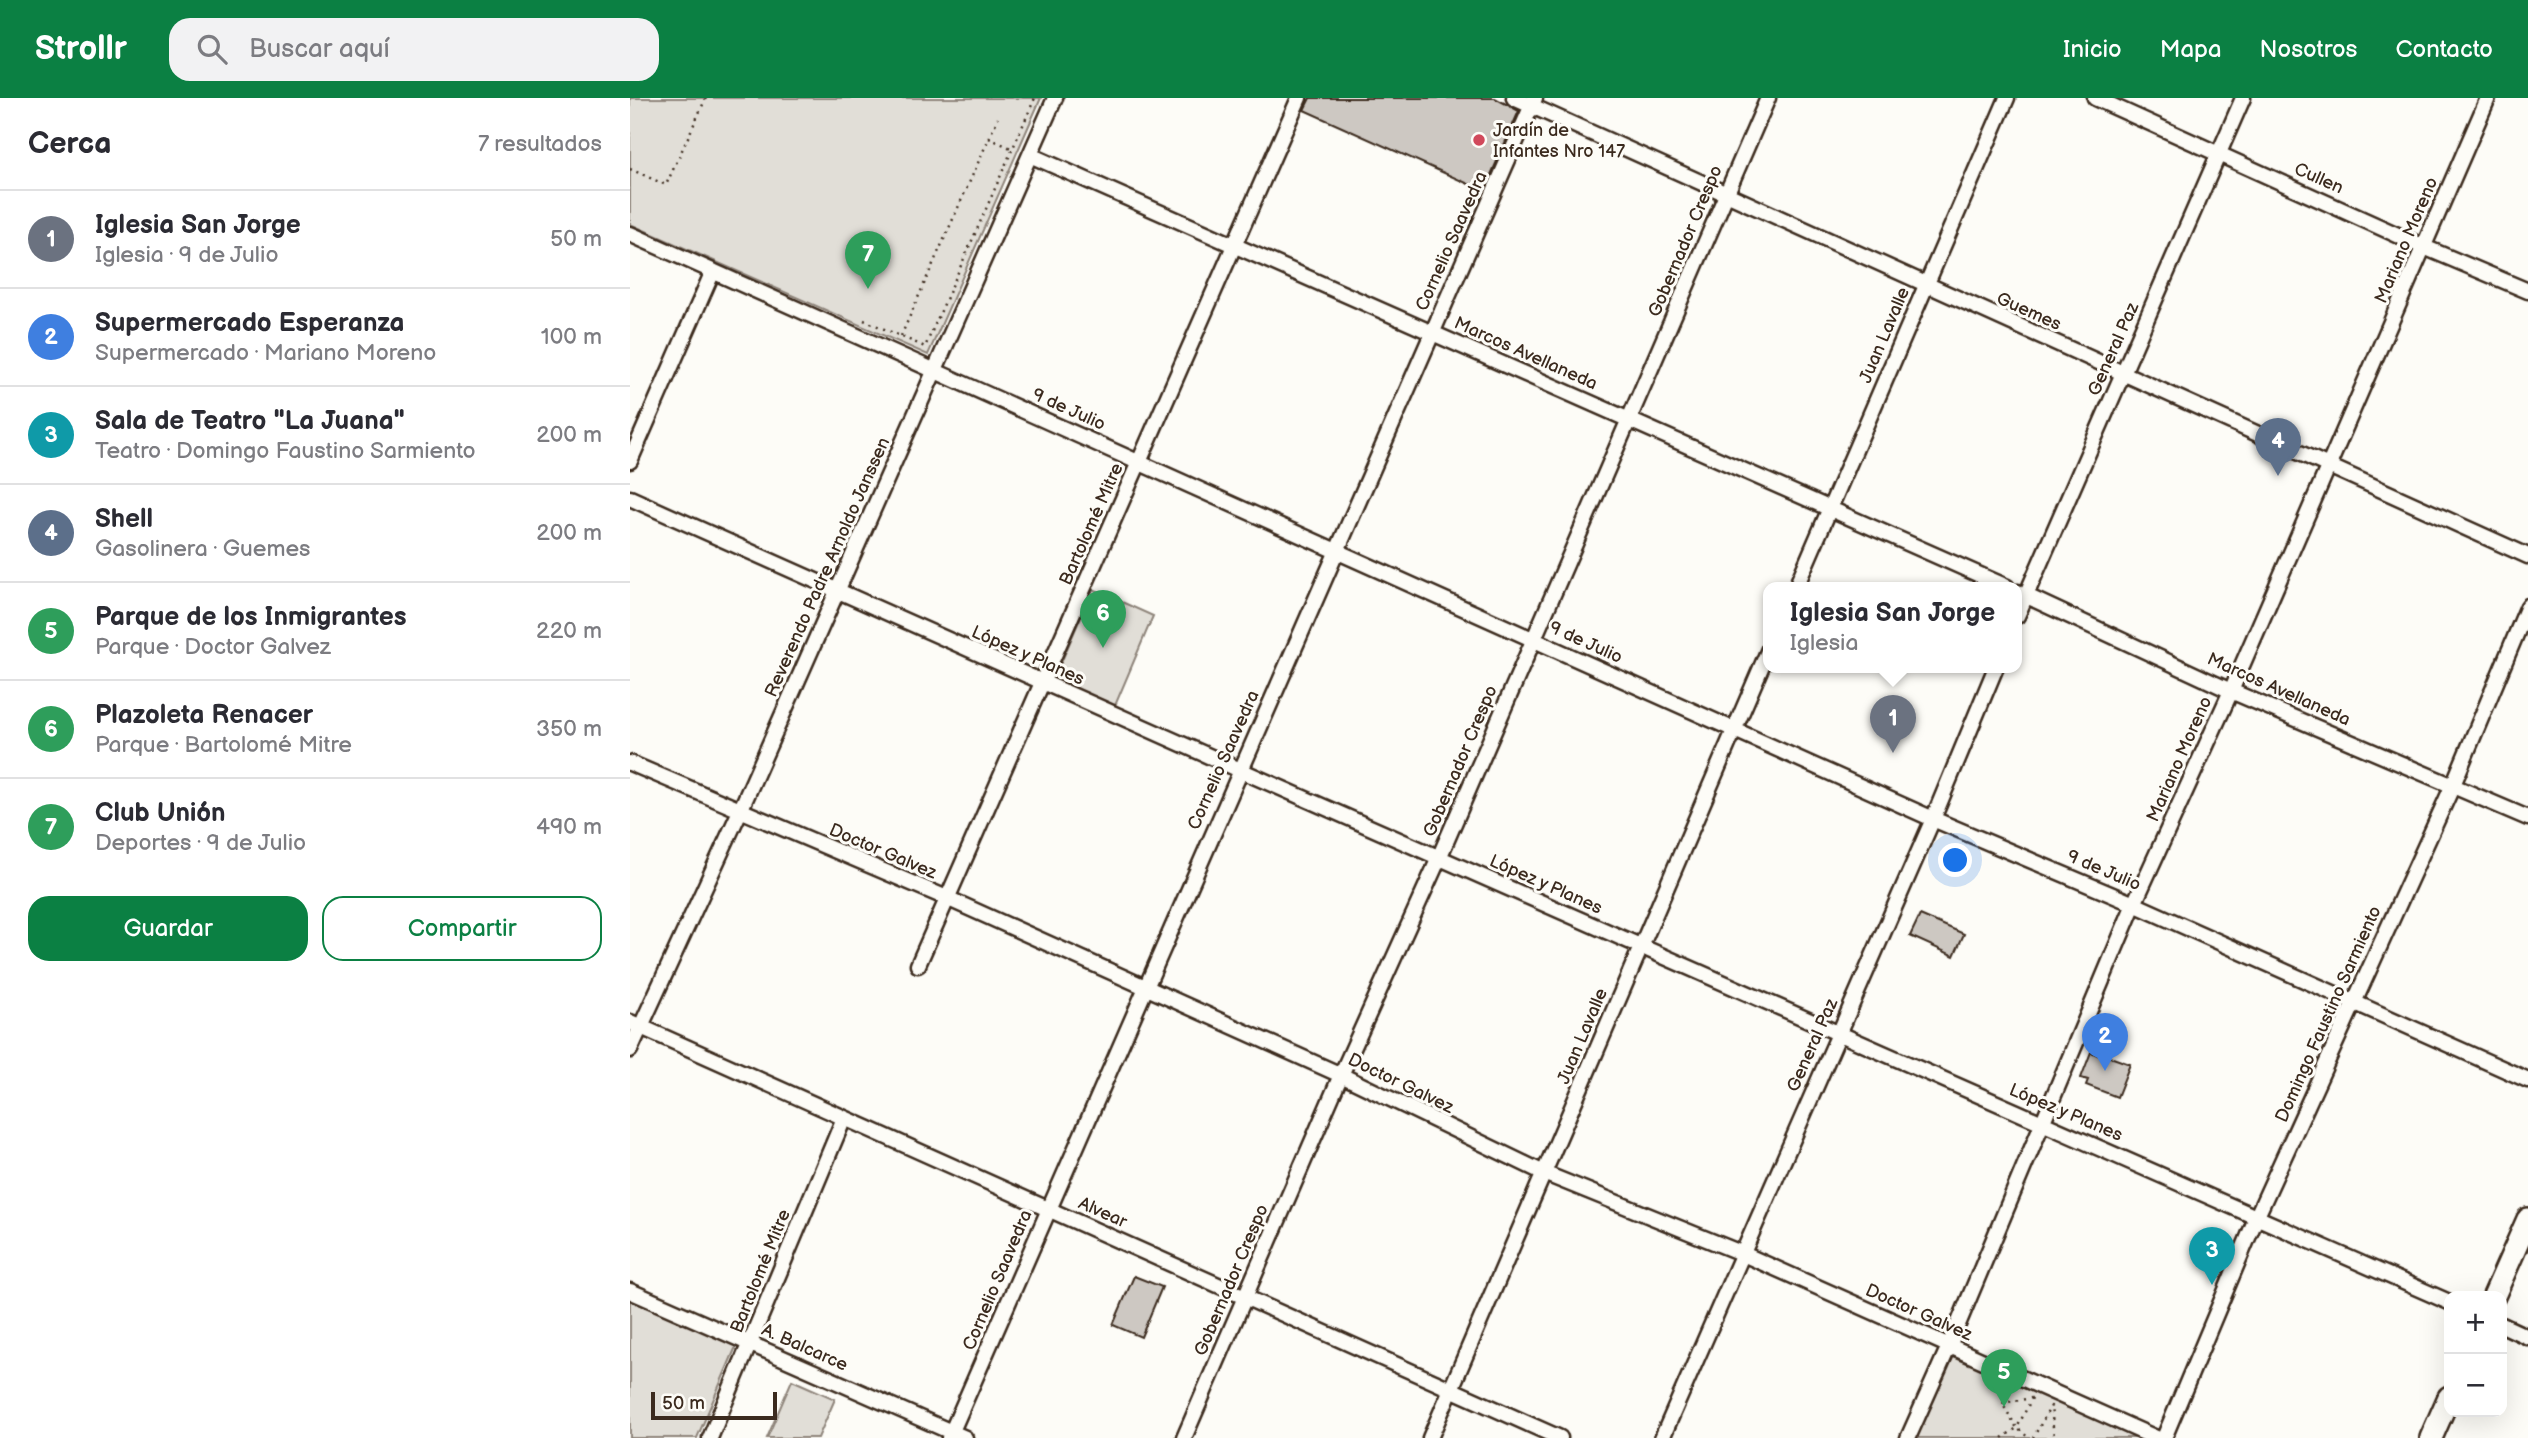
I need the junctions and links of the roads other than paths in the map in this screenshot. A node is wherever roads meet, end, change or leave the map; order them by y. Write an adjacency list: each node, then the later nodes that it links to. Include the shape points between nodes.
1 (1055, 98): 11 (street, Reverendo Padre Arnoldo Janssen)
2 (1298, 98): 14 (street, Bartolomé Mitre)
3 (1514, 98): 9 (street, Guemes)
4 (1768, 98): 12 (street, Gobernador Crespo)
5 (2007, 98): 17 (street, Juan Lavalle)
6 (2095, 98): 10 (street, Cullen)
7 (2244, 98): 10 (street, General Paz)
8 (2488, 98): 15 (street, Mariano Moreno)
9 (1533, 102): 12 (street, Guemes); 19 (street, Cornelio Saavedra)
10 (2219, 154): 15 (street, Cullen); 21 (street, General Paz)
11 (1030, 155): 14 (street, Marcos Avellaneda); 20 (street, Reverendo Padre Arnoldo Janssen)
12 (1727, 194): 17 (street, Guemes); 22 (street, Gobernador Crespo)
13 (630, 234): 16 (street, 9 de Julio)
14 (1234, 245): 19 (street, Marcos Avellaneda); 24 (street, Bartolomé Mitre)
15 (2424, 247): 18 (street, Cullen); 25 (street, Mariano Moreno)
16 (713, 271): 20 (street, 9 de Julio); 23 (street)
17 (1926, 285): 21 (street, Guemes); 27 (street, Juan Lavalle)
18 (2528, 291)
19 (1432, 333): 22 (street, Marcos Avellaneda); 28 (street, Cornelio Saavedra)
20 (935, 369): 24 (street, 9 de Julio); 32 (street, Reverendo Padre Arnoldo Janssen)
21 (2123, 374): 25 (street, Guemes); 33 (street, General Paz)
22 (1629, 420): 27 (street, Marcos Avellaneda); 35 (street, Gobernador Crespo)
23 (630, 461)
24 (1140, 462): 28 (street, 9 de Julio); 38 (street, Bartolomé Mitre)
25 (2329, 467): 29 (street, Guemes); 39 (street, Mariano Moreno)
26 (630, 498): 32 (street, López y Planes)
27 (1830, 509): 30 (street, Juan Lavalle); 31 (street, Marcos Avellaneda)
28 (1336, 550): 35 (street, 9 de Julio); 42 (street, Cornelio Saavedra)
29 (2528, 556)
30 (1798, 582)
31 (1996, 582)
32 (837, 591): 38 (street, López y Planes); 44 (street, Reverendo Padre Arnoldo Janssen)
33 (2022, 593): 39 (street, Marcos Avellaneda)
34 (2528, 606): 43 (street, Domingo Faustino Sarmiento)
35 (1534, 639): 40 (street, 9 de Julio); 47 (street, Gobernador Crespo)
36 (1763, 663): 40 (street, Juan Lavalle)
37 (1994, 673): 46 (street, General Paz)
38 (1043, 683): 42 (street, López y Planes); 48 (street, Bartolomé Mitre)
39 (2231, 691): 43 (street, Marcos Avellaneda); 49 (street, Mariano Moreno)
40 (1734, 729): 46 (street, 9 de Julio); 50 (street, Juan Lavalle)
41 (630, 763): 44 (street, Doctor Galvez)
42 (1240, 770): 47 (street, López y Planes); 52 (street, Cornelio Saavedra)
43 (2454, 785): 45 (street, Marcos Avellaneda); 53 (street, Domingo Faustino Sarmiento)
44 (740, 811): 48 (street, Doctor Galvez); 54 (street, Reverendo Padre Arnoldo Janssen)
45 (2528, 818)
46 (1933, 819): 49 (street, 9 de Julio); 55 (street, General Paz)
47 (1439, 858): 50 (street, López y Planes); 57 (street, Gobernador Crespo)
48 (949, 899): 51 (street, Bartolomé Mitre); 52 (street, Doctor Galvez)
49 (2134, 904): 53 (street, 9 de Julio); 60 (street, Mariano Moreno)
50 (1640, 947): 55 (street, López y Planes); 61 (street, Juan Lavalle)
51 (918, 965)
52 (1145, 987): 57 (street, Doctor Galvez); 62 (street, Cornelio Saavedra)
53 (2355, 1002): 58 (street, 9 de Julio); 63 (street, Domingo Faustino Sarmiento)
54 (635, 1025): 56 (street, Reverendo Padre Arnoldo Janssen); 59 (street, Alvear)
55 (1838, 1034): 60 (street, López y Planes); 65 (street, General Paz)
56 (630, 1049)
57 (1341, 1075): 61 (street, Doctor Galvez); 68 (street, Gobernador Crespo)
58 (2528, 1080)
59 (844, 1118): 62 (street, Alvear); 72 (street, Bartolomé Mitre)
60 (2042, 1122): 63 (street, López y Planes); 73 (street, Mariano Moreno)
61 (1546, 1174): 65 (street, Doctor Galvez); 74 (street, Juan Lavalle)
62 (1048, 1209): 68 (street, Alvear); 76 (street, Cornelio Saavedra)
63 (2258, 1216): 69 (street, López y Planes); 84 (street, Domingo Faustino Sarmiento)
64 (2528, 1219): 67 (main road)
65 (1741, 1253): 73 (street, Doctor Galvez); 81 (street, General Paz)
66 (630, 1291): 72 (street, A. Balcarce)
67 (2496, 1291)
68 (1245, 1297): 74 (street, Alvear); 78 (street, Gobernador Crespo)
69 (2444, 1299)
70 (2507, 1327): 71 (street)
71 (2528, 1337)
72 (751, 1343): 76 (street, A. Balcarce); 77 (street, Bartolomé Mitre)
73 (1949, 1346): 82 (street, Mariano Moreno); 83 (street, Doctor Galvez)
74 (1452, 1389): 79 (street, Juan Lavalle); 80 (street, Alvear)
75 (2444, 1408): 85 (main road)
76 (955, 1436)
77 (710, 1438)
78 (1184, 1438)
79 (1430, 1438)
80 (1560, 1438)
81 (1662, 1438)
82 (1908, 1438)
83 (2156, 1438)
84 (2164, 1438)
85 (2431, 1438)

